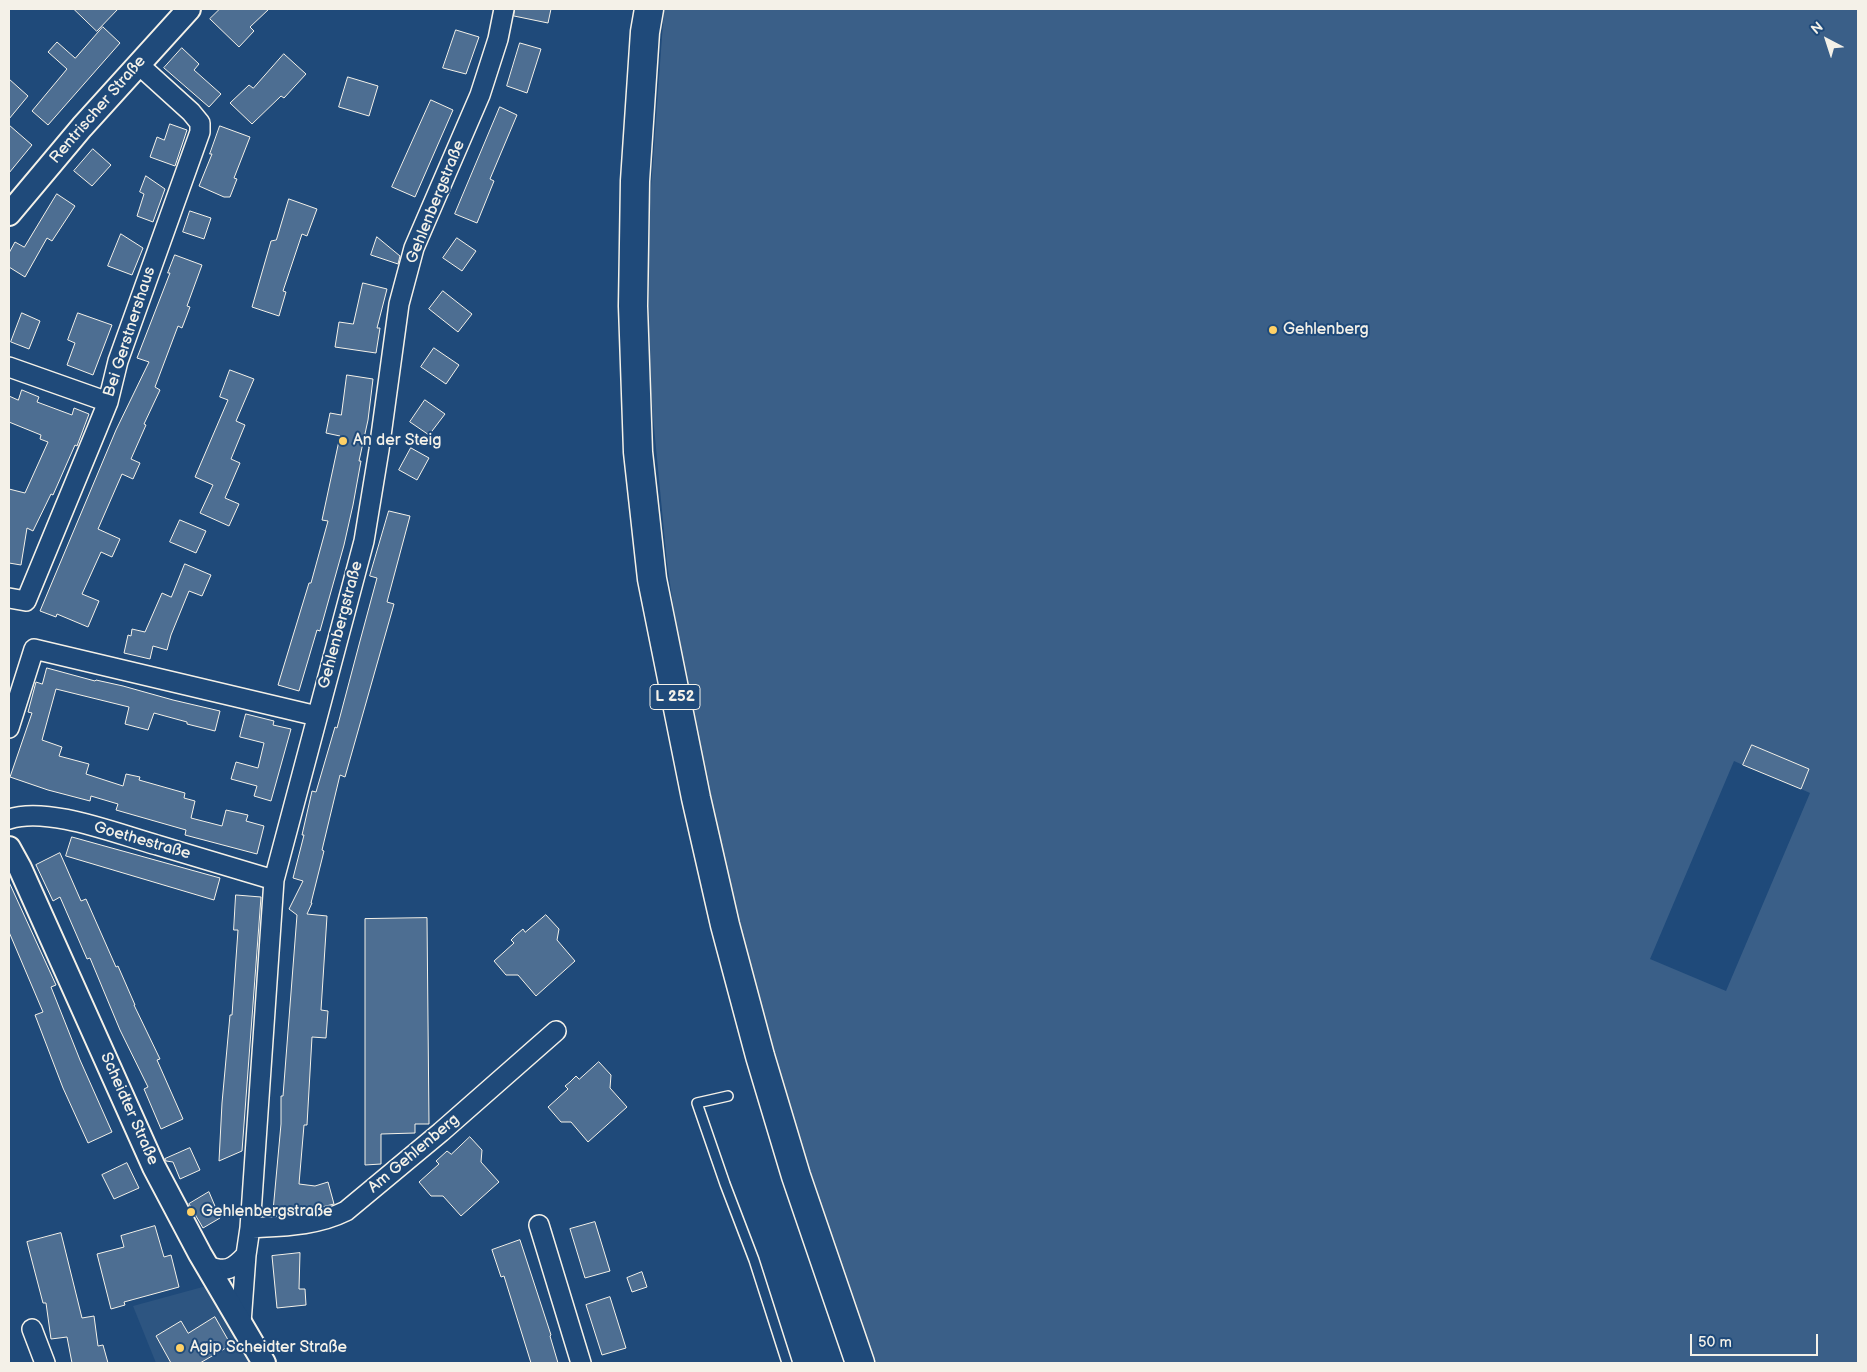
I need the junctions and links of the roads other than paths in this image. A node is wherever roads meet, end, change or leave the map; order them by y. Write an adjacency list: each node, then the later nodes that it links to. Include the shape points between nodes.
1 (189, 9): 4 (street, Rentrischer Straße)
2 (504, 9): 9 (street, Gehlenbergstraße, via 480,95 414,248 399,304 364,541)
3 (649, 9): 26 (highway, L 252, via 635,182 633,306 638,452 652,579 725,925 796,1176)
4 (138, 64): 5 (street, Rentrischer Straße); 7 (street, Bei Gerstnershaus, via 191,112 200,123 200,132 118,361)
5 (9, 214)
6 (9, 367): 7 (street)
7 (108, 402): 8 (street, Bei Gerstnershaus, via 26,601)
8 (9, 598)
9 (317, 716): 10 (street, via 34,649); 13 (street, Gehlenbergstraße)
10 (9, 728)
11 (9, 819): 13 (street, Goethestraße, via 40,816 78,822)
12 (9, 848): 19 (street, Scheidter Straße, via 154,1167)
13 (274, 880): 17 (street, Gehlenbergstraße)
14 (556, 1030): 17 (street, Am Gehlenberg, via 346,1211 315,1223)
15 (728, 1096): 25 (lane, via 697,1103 754,1260)
16 (539, 1226): 24 (street)
17 (250, 1228): 18 (street, Gehlenbergstraße)
18 (246, 1255): 19 (street, via 230,1269); 20 (street, Gehlenbergstraße)
19 (208, 1266): 20 (street, Scheidter Straße)
20 (241, 1323): 23 (street, Scheidter Straße)
21 (32, 1329): 22 (street)
22 (45, 1363)
23 (264, 1363)
24 (581, 1363)
25 (787, 1363)
26 (860, 1363)

